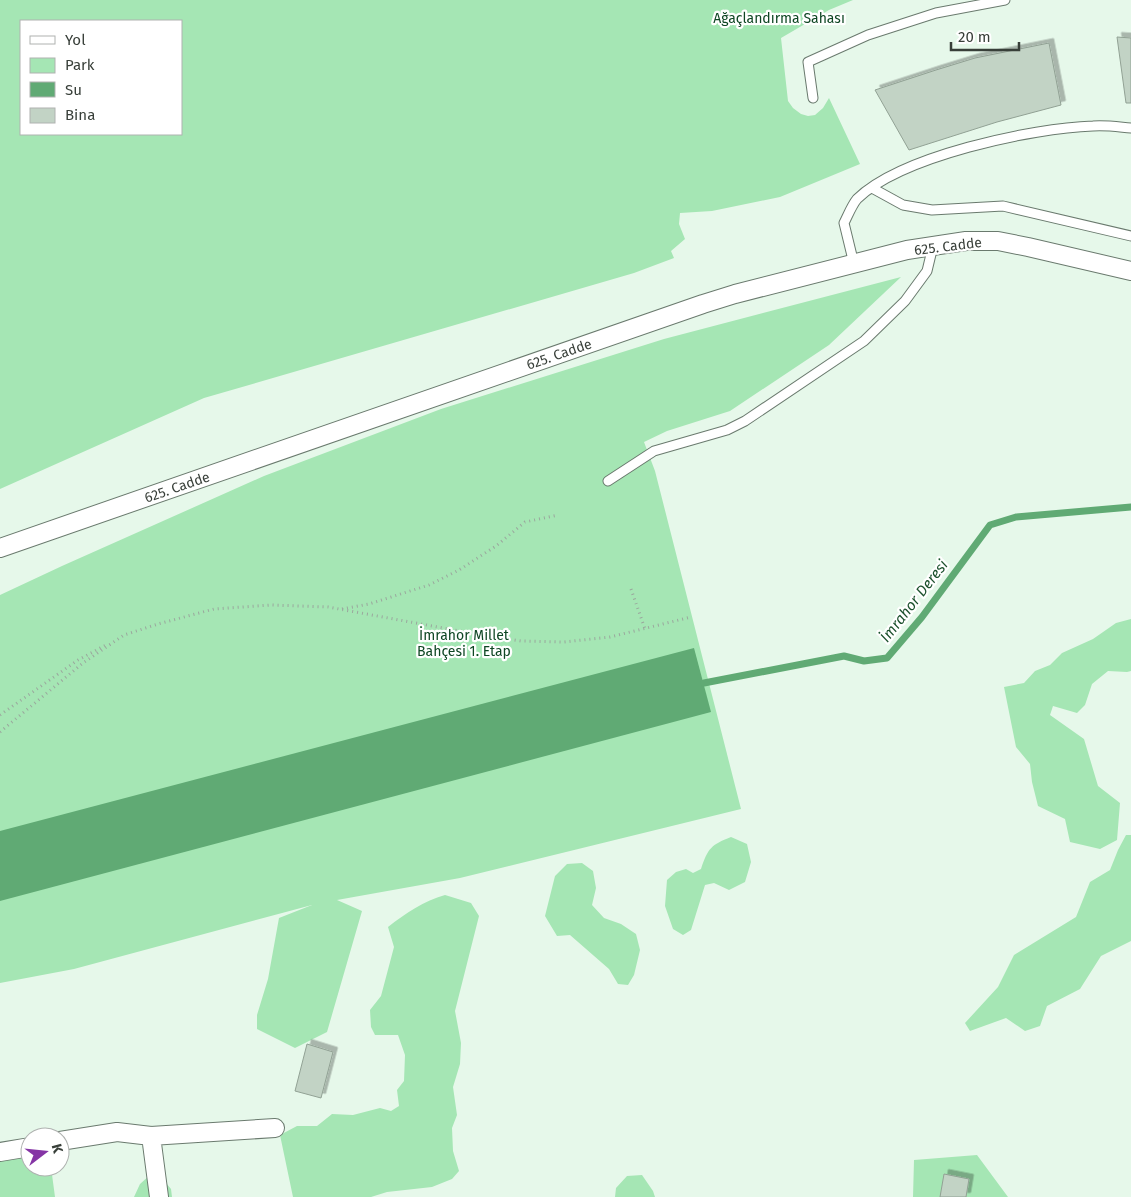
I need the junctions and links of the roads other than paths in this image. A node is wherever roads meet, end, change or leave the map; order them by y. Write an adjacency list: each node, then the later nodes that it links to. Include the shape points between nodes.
1 (1005, 0): 2 (lane, via 936,13 868,35 808,62)
2 (813, 98)
3 (1131, 128): 4 (lane, via 1094,126 1032,132 943,155 886,178)
4 (872, 188): 5 (lane, via 903,205 932,210 1003,206); 7 (lane, via 856,200 844,223)
5 (1131, 236)
6 (933, 246): 7 (street, 625. Cadde); 8 (street, 625. Cadde, via 998,241); 9 (lane, via 927,271 905,301 864,341 745,421 727,430 654,451)
7 (854, 264): 10 (street, 625. Cadde, via 703,304)
8 (1131, 272)
9 (608, 481)
10 (0, 548)
11 (274, 1128): 12 (street)
12 (151, 1136): 13 (street, via 117,1132); 16 (street)
13 (70, 1139)
14 (20, 1149): 15 (street)
15 (0, 1152)
16 (159, 1197)

